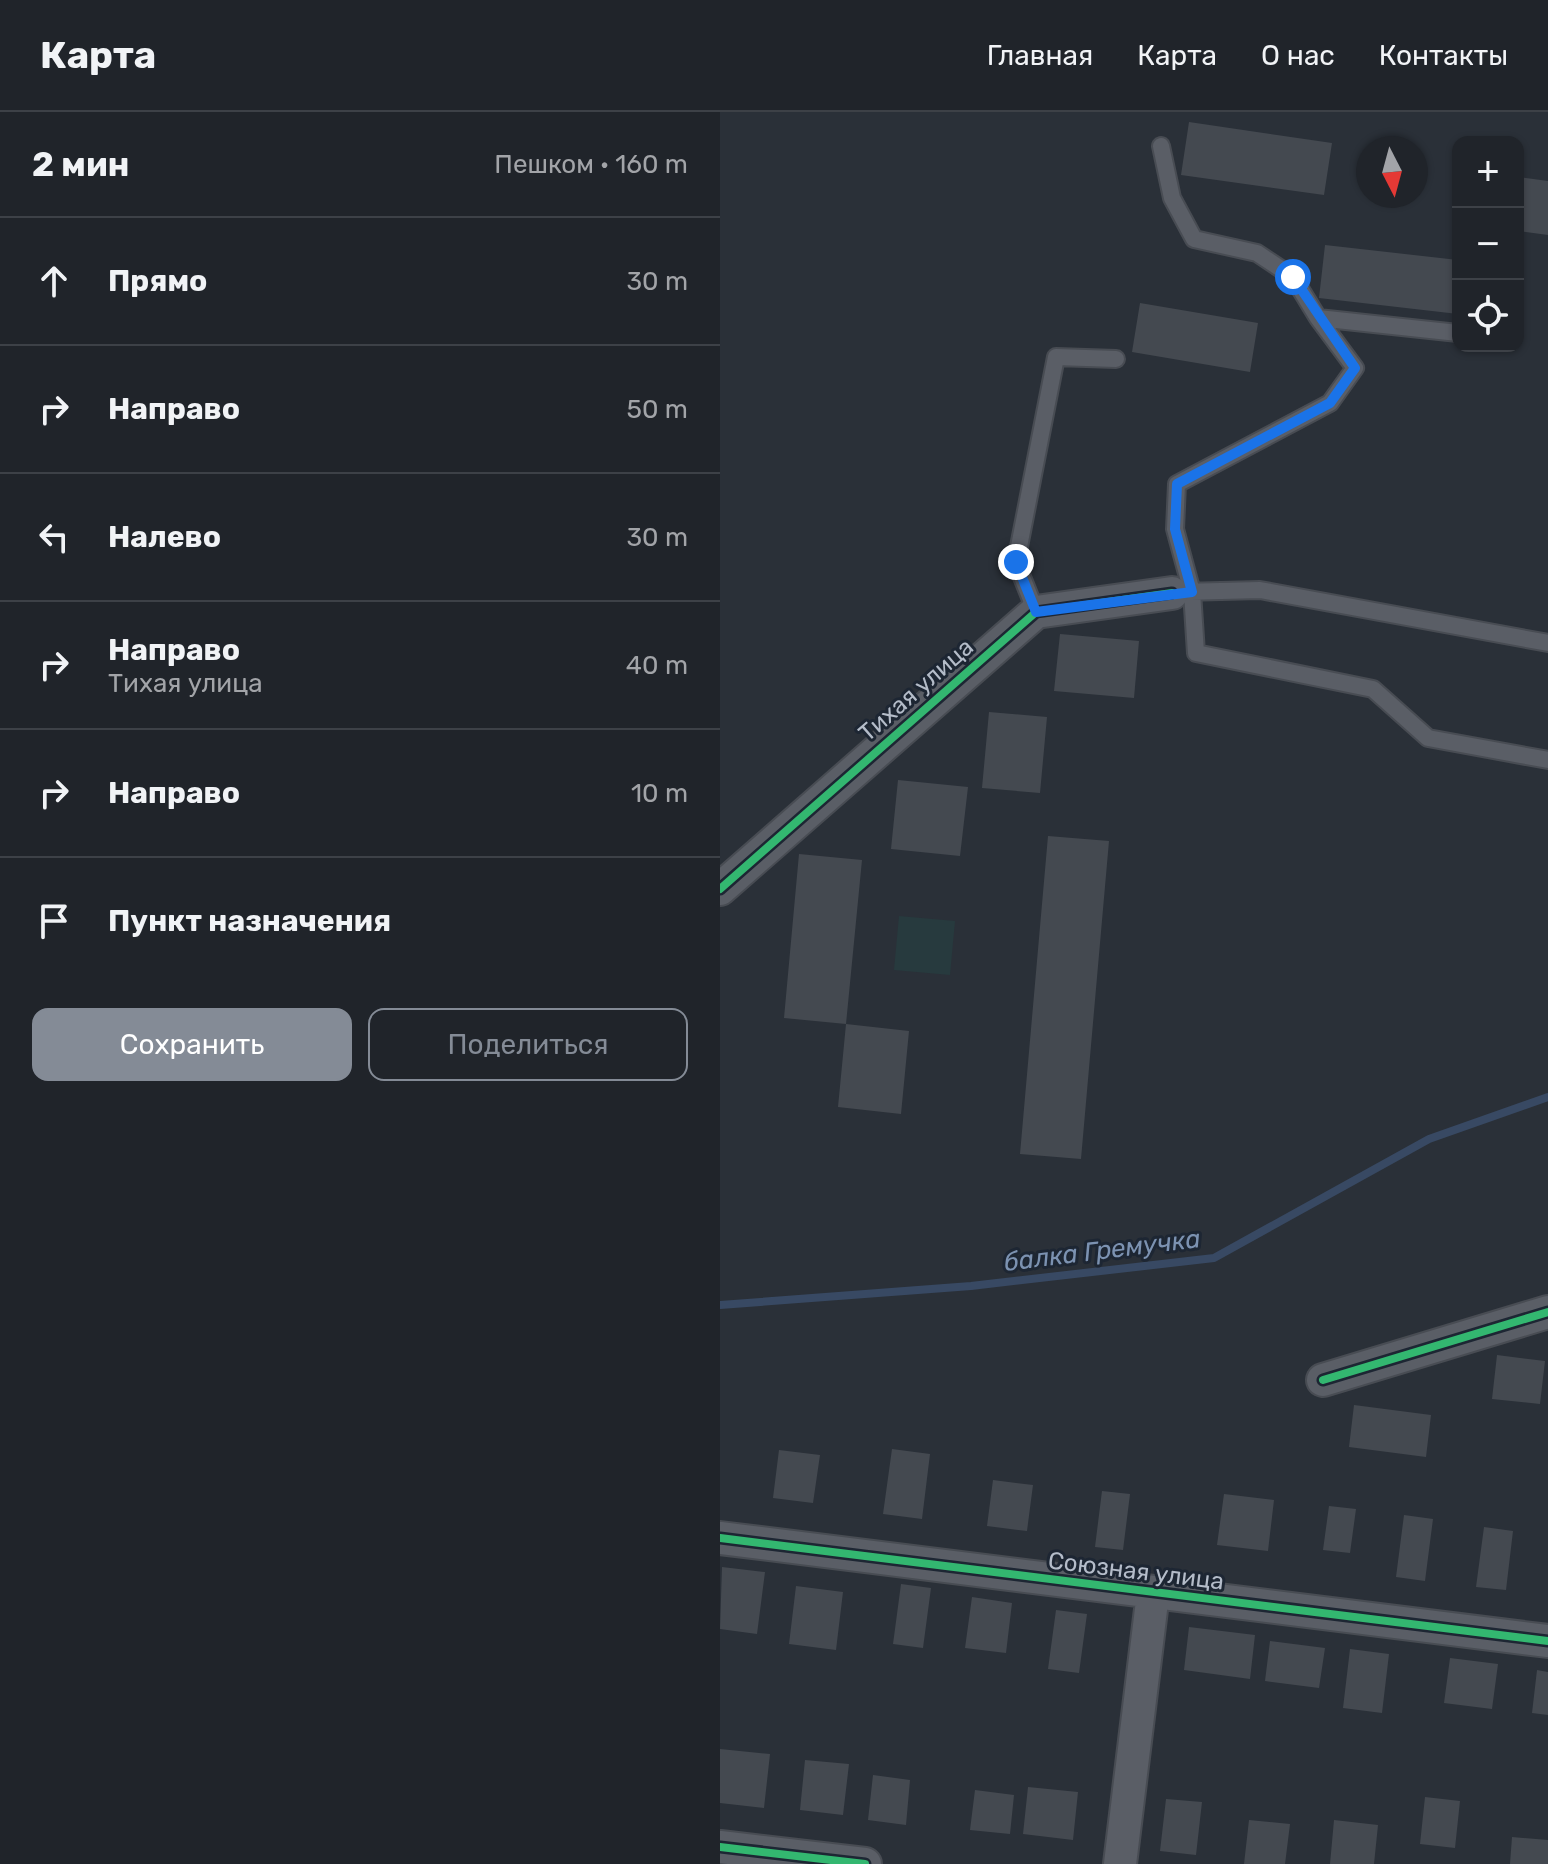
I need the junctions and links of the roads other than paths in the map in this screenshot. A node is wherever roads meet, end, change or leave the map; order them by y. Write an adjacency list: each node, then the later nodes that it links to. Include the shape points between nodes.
1 (1161, 146): 2 (lane, via 1172,198 1194,239 1257,253 1293,277)
2 (1318, 318): 3 (lane); 5 (lane, via 1355,368 1330,403 1177,484 1175,529)
3 (1452, 332)
4 (1116, 359): 6 (lane, via 1056,357 1016,562)
5 (1182, 592): 6 (street); 7 (lane, via 1260,590); 8 (lane, via 1196,653 1373,689 1428,738)
6 (1036, 612): 9 (street, Тихая улица)
7 (1548, 643)
8 (1548, 760)
9 (720, 889)
10 (1548, 1312): 11 (street)
11 (1323, 1380)
12 (720, 1538): 13 (street, Союзная улица)
13 (1153, 1593): 14 (street, Союзная улица); 17 (street)
14 (1548, 1641)
15 (720, 1847): 16 (street)
16 (865, 1864)
17 (1120, 1864)

